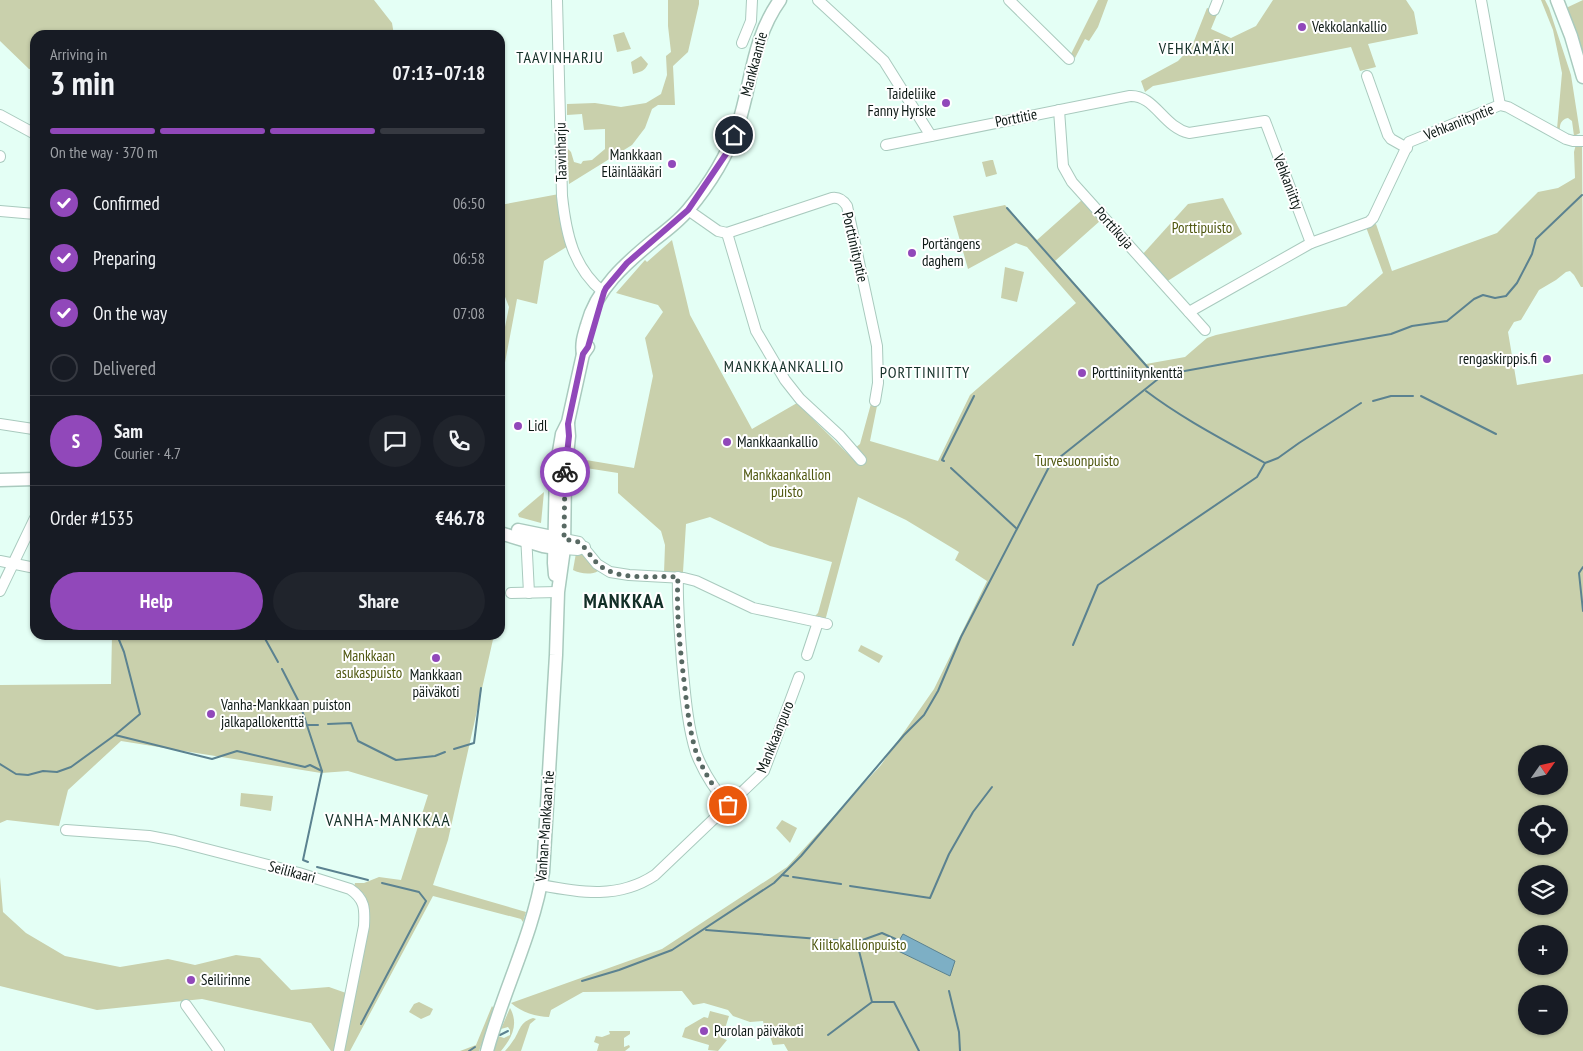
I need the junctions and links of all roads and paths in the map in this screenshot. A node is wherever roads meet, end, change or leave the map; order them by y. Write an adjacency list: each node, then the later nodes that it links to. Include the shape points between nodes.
1 (557, 0): 28 (street, Taavinharju, via 564,220 569,243 582,269 590,281)
2 (752, 0): 10 (street, via 751,21)
3 (780, 0): 23 (main road, Mankkaantie, via 762,31 738,124 726,154)
4 (818, 0): 19 (street, via 884,61)
5 (1009, 0): 11 (street)
6 (1218, 0): 9 (street)
7 (1481, 0): 14 (street)
8 (1557, 0): 13 (main road)
9 (1214, 10)
10 (742, 43)
11 (1070, 60)
12 (1367, 76): 22 (street, via 1388,135)
13 (1583, 78)
14 (1500, 105): 20 (street, Vehkaniityntie, via 1566,139); 22 (street, Vehkaniityntie, via 1409,142)
15 (1059, 110): 17 (street, Porttitie, via 1138,96 1146,99 1173,126 1189,133); 19 (street, Porttitie); 29 (street, Porttikuja, via 1063,166 1072,182)
16 (0, 115): 18 (street)
17 (1265, 122): 27 (street, Vehkaniitty)
18 (30, 131)
19 (931, 136): 21 (street, Porttitie)
20 (1583, 141)
21 (886, 145)
22 (1407, 148): 27 (street, Vehkaniityntie, via 1373,218)
23 (688, 210): 26 (street, via 718,231); 28 (main road, Mankkaantie, via 627,263)
24 (0, 211): 25 (street)
25 (30, 214)
26 (727, 233): 31 (street, Porttiniityntie, via 832,198 844,202 877,346); 34 (street, via 756,331 780,372 794,392)
27 (1311, 243): 29 (street, Vehkaniityntie)
28 (604, 292): 41 (main road, Mankkaantie, via 583,354 568,424)
29 (1189, 312): 30 (street, Porttikuja)
30 (1206, 330)
31 (876, 401)
32 (0, 424): 33 (street)
33 (30, 427)
34 (861, 460)
35 (30, 479): 36 (main road)
36 (0, 480)
37 (505, 527): 40 (main road)
38 (30, 529): 43 (street)
39 (505, 534): 40 (main road)
40 (526, 537): 41 (main road); 49 (street)
41 (559, 544): 45 (street, via 579,542 597,564 610,572); 47 (main road, Vanhan-Mankkaan tie, via 554,563)
42 (0, 561): 43 (street)
43 (14, 563): 44 (street); 46 (street)
44 (30, 568)
45 (678, 577): 50 (street, via 696,581 753,608 823,623); 52 (street, via 683,668 693,741 703,767)
46 (0, 591)
47 (558, 592): 49 (street); 54 (main road, Vanhan-Mankkaan tie)
48 (511, 593): 49 (street)
49 (529, 593)
50 (807, 655)
51 (799, 677): 52 (street, Mankkaanpuro, via 764,771)
52 (728, 805): 54 (street, Mankkaanpuro, via 655,875 639,884 616,892)
53 (66, 830): 57 (street, Seilikaari, via 175,841 299,873 354,892 365,910 364,926)
54 (541, 885): 58 (main road, Vanhan-Mankkaan tie, via 522,952)
55 (186, 1005): 56 (street)
56 (219, 1051)
57 (339, 1051)
58 (486, 1051)

